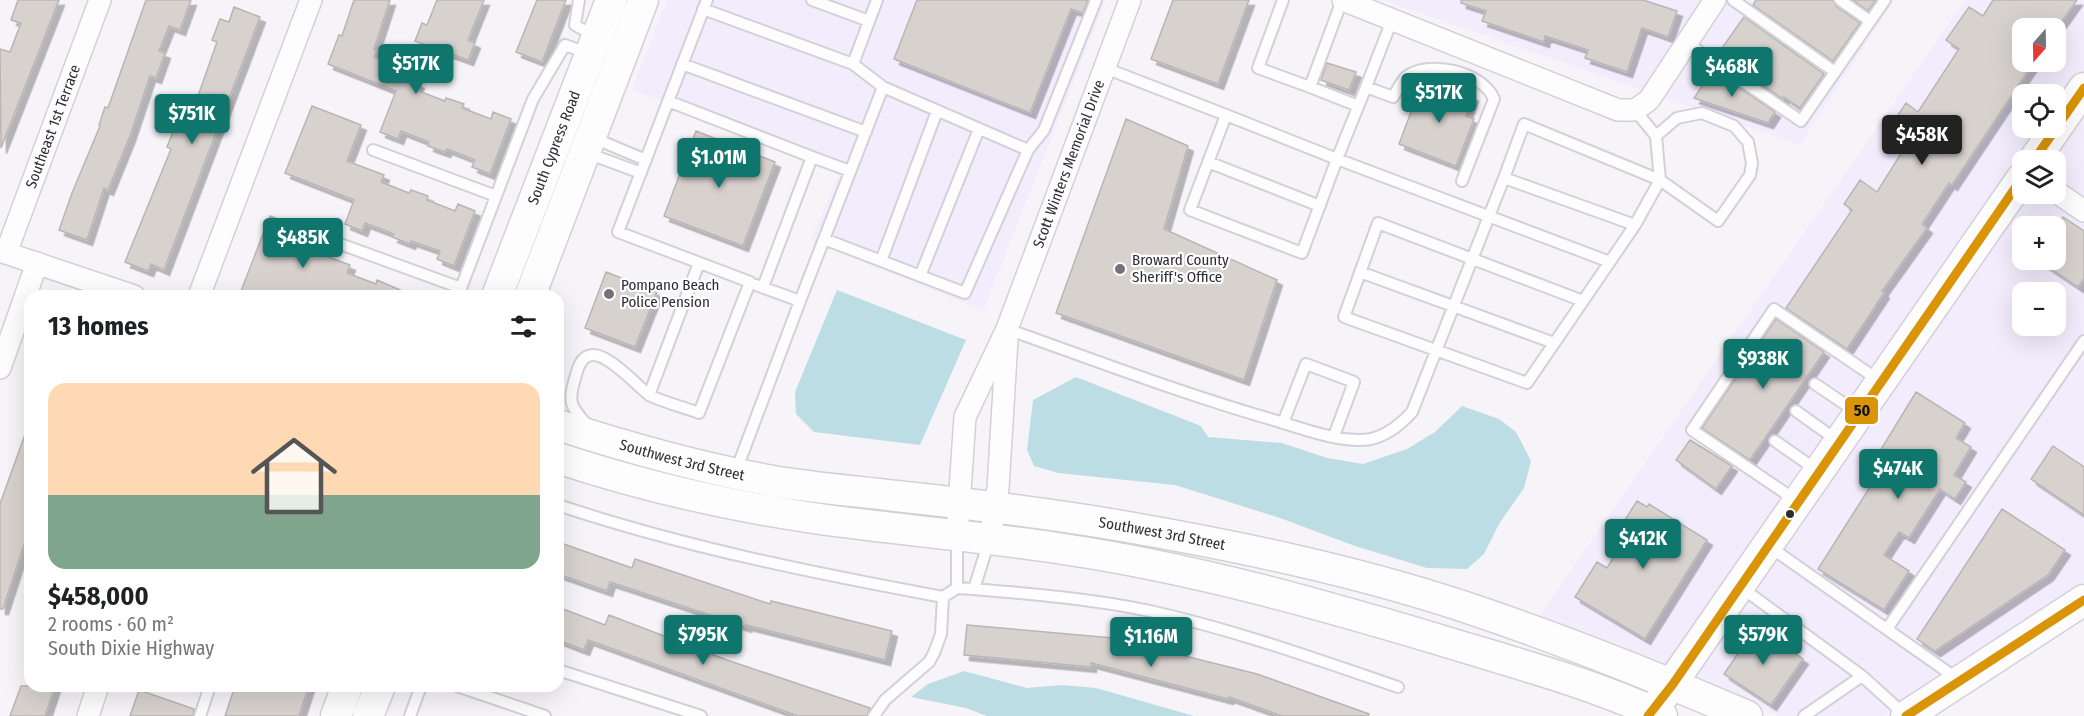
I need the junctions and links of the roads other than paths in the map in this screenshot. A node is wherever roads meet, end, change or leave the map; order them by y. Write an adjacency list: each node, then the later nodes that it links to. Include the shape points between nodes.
1 (100, 0): 60 (street, Southeast 1st Terrace)
2 (311, 0): 72 (street)
3 (579, 0): 21 (lane, via 575,25)
4 (611, 0): 21 (street, South Cypress Road)
5 (644, 0): 38 (street, South Cypress Road)
6 (812, 0): 18 (lane)
7 (877, 0): 18 (lane)
8 (1096, 0): 40 (lane, via 1044,130)
9 (1130, 0): 24 (street, Scott Winters Memorial Drive)
10 (1283, 0): 27 (lane, via 1258,68)
11 (1342, 0): 17 (street); 27 (lane)
12 (1716, 0): 20 (street)
13 (1733, 0): 25 (lane)
14 (1840, 0): 19 (lane)
15 (1885, 0): 19 (lane)
16 (705, 4): 22 (lane); 23 (lane)
17 (1392, 20): 28 (lane); 32 (street, via 1618,110)
18 (869, 21): 23 (lane)
19 (1870, 21): 25 (lane)
20 (1687, 43): 25 (lane, via 1801,121); 32 (street, via 1649,100)
21 (593, 46): 38 (street, South Cypress Road); 52 (lane, via 565,45 533,99)
22 (682, 64): 30 (lane); 36 (lane)
23 (853, 64): 26 (lane)
24 (1105, 68): 34 (lane); 81 (street, Scott Winters Memorial Drive)
25 (1835, 72)
26 (883, 87): 33 (lane); 36 (lane)
27 (1310, 87): 31 (lane)
28 (1366, 87): 31 (lane); 50 (lane, via 1393,97 1405,78 1429,68 1443,68 1491,90 1494,99)
29 (2084, 88): 41 (street)
30 (668, 101): 42 (lane); 44 (lane)
31 (1358, 106): 43 (lane)
32 (1635, 110): 37 (lane)
33 (938, 111): 35 (lane); 62 (lane)
34 (1226, 115): 43 (lane); 45 (lane)
35 (979, 129): 40 (lane); 67 (lane)
36 (866, 132): 46 (lane)
37 (1656, 136): 49 (lane); 49 (lane, via 1677,117 1702,113 1734,126 1748,142 1752,163 1750,175 1718,221)
38 (573, 140): 44 (lane); 47 (lane); 75 (street, South Cypress Road); 76 (street, South Cypress Road)
39 (373, 150): 52 (lane)
40 (1028, 150): 67 (lane, via 965,293)
41 (2041, 150)
42 (812, 157): 46 (lane); 69 (lane)
43 (1337, 159): 54 (lane); 56 (lane)
44 (646, 160): 47 (lane)
45 (1208, 162): 54 (lane); 54 (lane, via 1190,210 1302,253)
46 (850, 171): 58 (lane)
47 (641, 173): 65 (lane, via 618,232)
48 (1504, 178): 49 (lane, via 1524,124); 56 (lane); 57 (lane)
49 (1660, 180): 57 (lane)
50 (1462, 181)
51 (2012, 192): 86 (street)
52 (496, 196): 74 (lane)
53 (2066, 199): 55 (street)
54 (1320, 206)
55 (2084, 211)
56 (1489, 216): 61 (lane); 63 (lane)
57 (1635, 225): 63 (lane)
58 (824, 239): 62 (lane); 78 (lane)
59 (343, 245): 73 (lane)
60 (3, 252): 64 (street)
61 (1472, 258): 66 (lane, via 1378,223); 79 (lane); 80 (lane)
62 (881, 261): 67 (lane)
63 (1610, 262): 79 (lane)
64 (37, 263): 70 (street); 71 (street)
65 (699, 263): 68 (lane); 88 (lane)
66 (1360, 272): 80 (lane); 84 (lane, via 1344,317)
67 (920, 276)
68 (750, 282): 69 (lane); 88 (lane, via 699,412)
69 (763, 287): 78 (lane)
70 (27, 290)
71 (116, 290)
72 (201, 290)
73 (454, 290)
74 (460, 290)
75 (500, 290)
76 (532, 290)
77 (24, 300): 85 (street)
78 (800, 301): 99 (lane)
79 (1583, 301): 83 (lane)
80 (1454, 306): 83 (lane); 84 (lane)
81 (1007, 329): 91 (lane, via 1209,402); 101 (street, Scott Winters Memorial Drive, via 965,417); 103 (street, Scott Winters Memorial Drive)
82 (2084, 341): 112 (lane)
83 (1554, 343): 84 (lane, via 1527,383)
84 (1436, 350): 93 (lane, via 1412,412 1402,423 1371,439)
85 (0, 368)
86 (1880, 381): 90 (street); 100 (lane, via 1774,309 1692,430)
87 (1815, 384): 90 (lane)
88 (649, 395): 94 (lane, via 615,364 596,356 586,358 571,391 572,407)
89 (1796, 411): 96 (lane)
90 (1858, 413): 96 (street)
91 (1283, 423): 93 (lane); 93 (lane, via 1306,364 1354,382)
92 (564, 427): 94 (street, Southwest 3rd Street)
93 (1334, 436)
94 (598, 438): 99 (street, Southwest 3rd Street)
95 (1775, 441): 98 (lane)
96 (1839, 441): 98 (street)
97 (564, 460): 104 (street, Southwest 3rd Street, via 678,494 729,504 816,519)
98 (1818, 472): 100 (street)
99 (734, 473): 101 (street, Southwest 3rd Street)
100 (1798, 501): 106 (street)
101 (959, 503): 103 (street, Southwest 3rd Street); 104 (street, Scott Winters Memorial Drive)
102 (564, 507): 110 (lane, via 623,527 723,552)
103 (995, 508): 105 (street, Scott Winters Memorial Drive); 116 (street, Southwest 3rd Street, via 1165,534 1349,574 1463,607 1600,654)
104 (957, 535): 105 (street, Southwest 3rd Street); 108 (lane)
105 (990, 538): 109 (lane); 125 (street, Southwest 3rd Street, via 1136,561 1290,596 1530,667)
106 (1768, 545): 107 (street); 112 (lane)
107 (1740, 586): 114 (lane); 116 (street)
108 (957, 588): 109 (lane); 110 (lane)
109 (974, 589): 117 (lane, via 1150,611 1231,631)
110 (943, 597): 133 (lane, via 934,653 928,663 885,700)
111 (2084, 600): 115 (street)
112 (1887, 629): 115 (lane)
113 (564, 672): 132 (lane)
114 (1862, 676): 124 (lane); 135 (lane)
115 (1960, 681): 124 (street)
116 (1673, 684): 125 (street); 134 (street, Southwest 3rd Street)
117 (1398, 687)
118 (96, 692): 126 (street)
119 (208, 692): 127 (lane)
120 (345, 692): 128 (street)
121 (378, 692): 129 (street)
122 (420, 692): 130 (lane)
123 (475, 692): 131 (lane)
124 (1919, 711)
125 (1654, 714)
126 (88, 716)
127 (200, 716)
128 (336, 716)
129 (368, 716)
130 (410, 716)
131 (545, 716)
132 (701, 716)
133 (874, 716)
134 (1747, 716)
135 (1804, 716)

